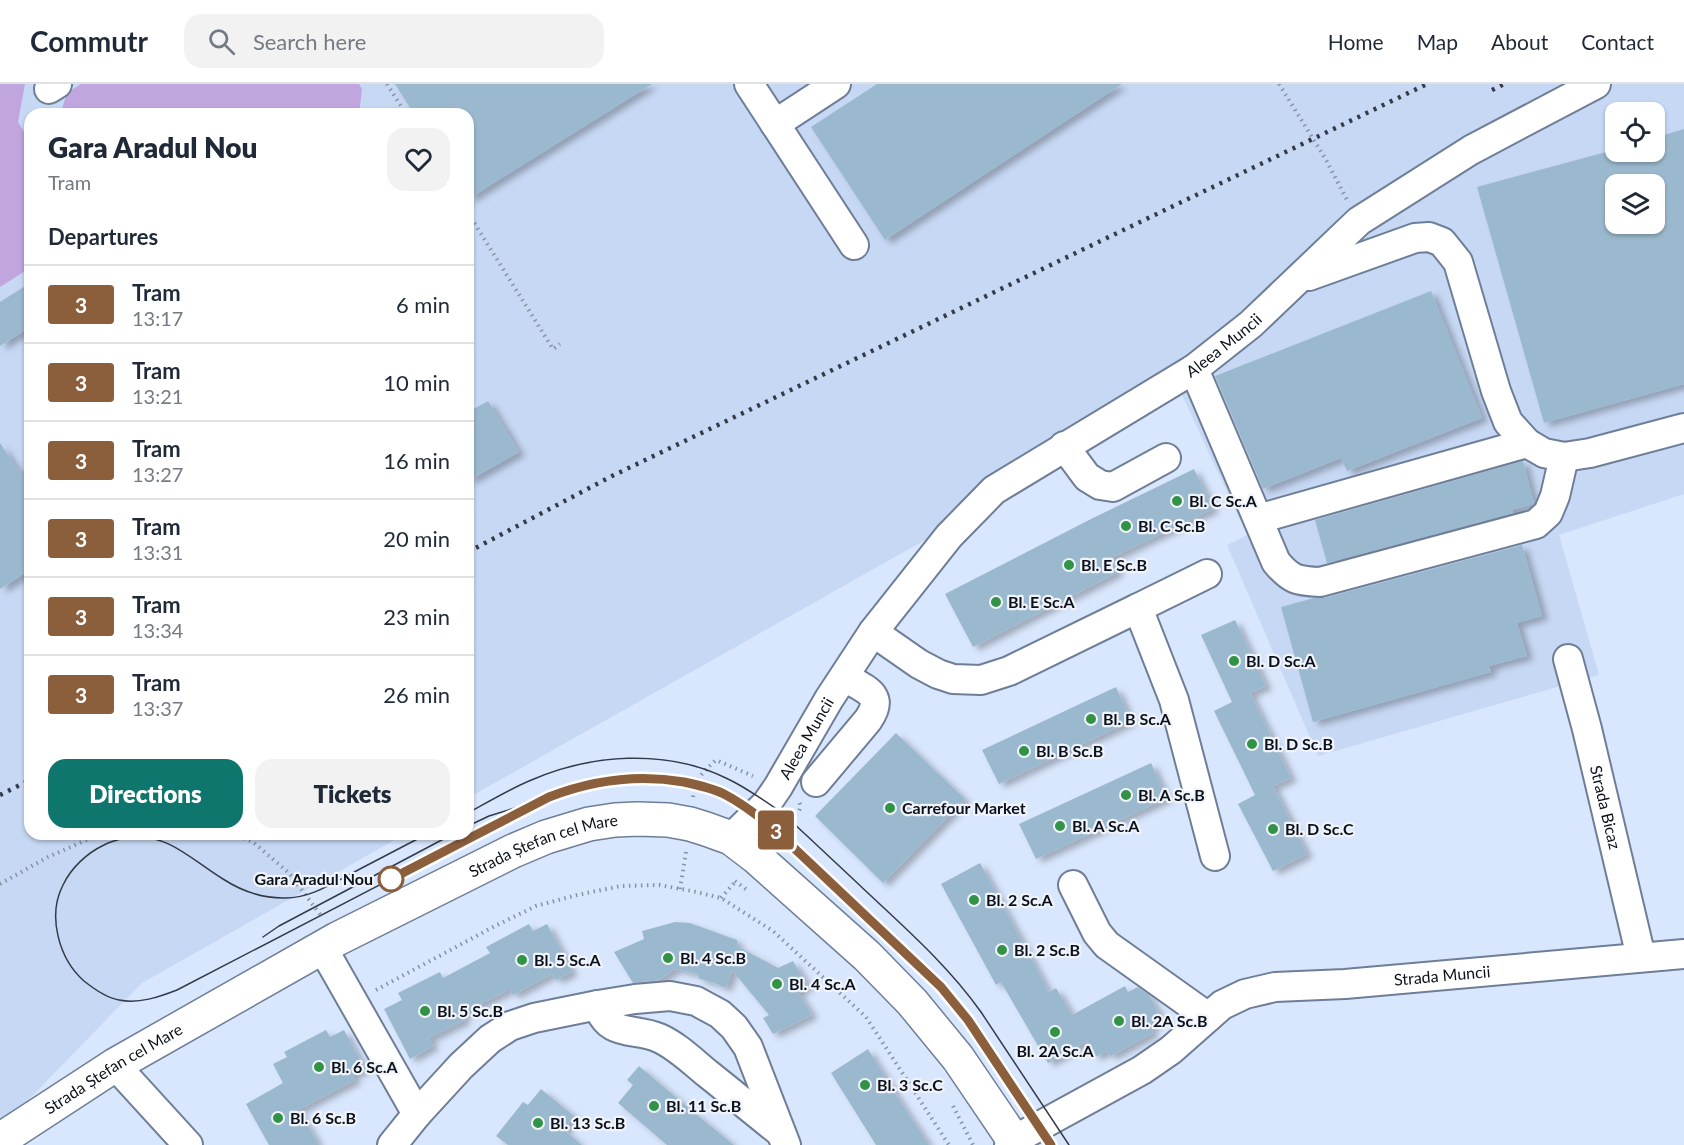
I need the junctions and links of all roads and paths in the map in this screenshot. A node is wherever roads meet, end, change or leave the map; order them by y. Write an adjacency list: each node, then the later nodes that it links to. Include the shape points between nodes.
1 (387, 84): 6 (path)
2 (749, 84): 7 (street)
3 (836, 84): 7 (street)
4 (1279, 84): 8 (path)
5 (1596, 84): 8 (street, Aleea Muncii, via 1471,150)
6 (402, 108)
7 (775, 124): 10 (street)
8 (1359, 221): 11 (street, Aleea Muncii)
9 (474, 223): 12 (path, via 553,349)
10 (854, 245)
11 (1297, 280): 13 (street, Aleea Muncii, via 1251,324); 15 (street, via 1415,238 1429,237 1442,242 1458,262 1508,422)
12 (560, 345)
13 (1194, 369): 16 (street, Aleea Muncii); 19 (street)
14 (1684, 428): 17 (street)
15 (1527, 443): 17 (street, via 1544,453); 19 (street)
16 (1064, 446): 18 (street, via 1087,477 1113,487); 22 (street, Aleea Muncii, via 994,490 949,536)
17 (1564, 457): 19 (street, via 1552,504 1536,524 1320,582 1301,581 1286,573 1276,562)
18 (1166, 458)
19 (1258, 519)
20 (1208, 574): 21 (street)
21 (1137, 608): 22 (street, via 1009,671 981,680 952,680 938,675); 29 (street, via 1174,700)
22 (873, 632): 24 (street, Aleea Muncii)
23 (1568, 659): 36 (street, Strada Bicaz)
24 (845, 677): 25 (street, via 872,695 875,710); 26 (street, Aleea Muncii, via 778,787 762,809)
25 (816, 782)
26 (731, 838): 34 (main road, Strada Ștefan cel Mare, via 668,820 589,824 513,851); 45 (main road, Strada Ștefan cel Mare, via 867,956 912,1002 958,1058)
27 (86, 840): 31 (path)
28 (250, 840): 34 (path, via 289,873 307,895)
29 (1215, 856)
30 (735, 881): 33 (path)
31 (0, 884)
32 (1073, 885): 39 (street, via 1107,945)
33 (752, 895)
34 (329, 943): 37 (street); 40 (main road, Strada Ștefan cel Mare)
35 (1684, 954): 36 (street, Strada Muncii)
36 (1641, 957): 39 (street, Strada Muncii, via 1275,987 1245,994)
37 (354, 1002): 42 (street); 48 (path, via 536,906 621,886 658,885 692,891 721,898 773,931 866,1017)
38 (598, 1005): 42 (street, via 510,1026 461,1066); 43 (street, via 610,1025 660,1039 680,1051); 43 (street, via 670,996 696,1001 720,1014 748,1047)
39 (1208, 1017): 45 (street, Strada Muncii, via 1142,1070)
40 (115, 1065): 44 (main road, Strada Ștefan cel Mare); 46 (street)
41 (947, 1096): 49 (path)
42 (417, 1114): 47 (street)
43 (784, 1139)
44 (0, 1140)
45 (1014, 1143)
46 (188, 1145)
47 (392, 1145)
48 (949, 1145)
49 (973, 1145)

